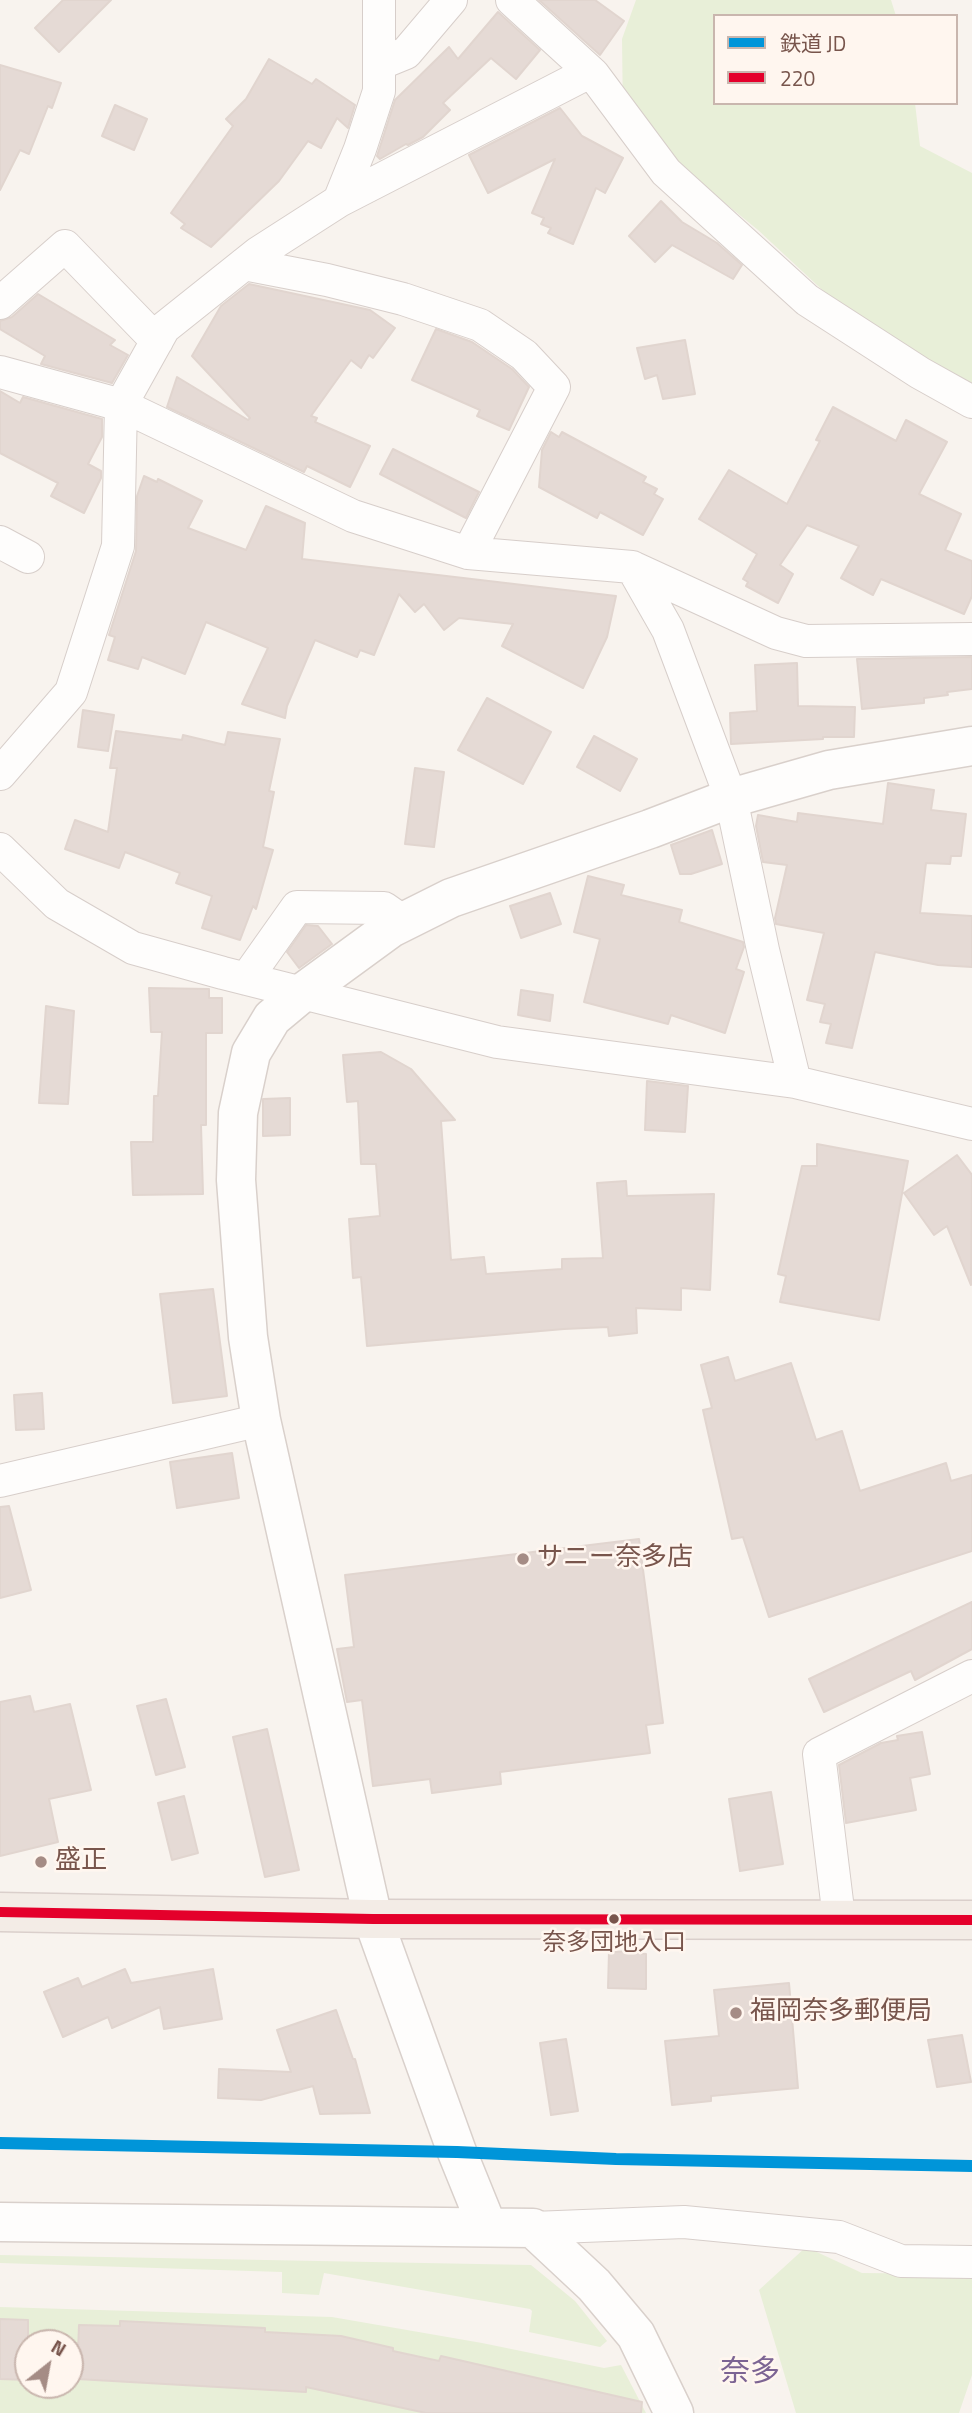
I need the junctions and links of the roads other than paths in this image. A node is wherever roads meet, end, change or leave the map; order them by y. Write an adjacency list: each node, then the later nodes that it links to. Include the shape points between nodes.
1 (379, 0): 4 (street)
2 (451, 0): 4 (street, via 406,53)
3 (512, 0): 5 (street)
4 (379, 64): 6 (street, via 379,91)
5 (593, 75): 6 (street, via 580,77); 11 (street, via 666,172 807,300)
6 (339, 201): 7 (street)
7 (244, 264): 9 (street, via 164,328); 14 (street, via 403,299 480,325 524,355 554,387)
8 (0, 303): 9 (street, via 65,246)
9 (157, 341): 12 (street)
10 (0, 372): 12 (street)
11 (972, 401)
12 (121, 405): 14 (street, via 353,516); 19 (street, via 118,546 71,692)
13 (0, 542): 15 (street)
14 (468, 554): 16 (street)
15 (27, 557)
16 (632, 568): 17 (street, via 776,633 806,641); 20 (street, via 668,630)
17 (972, 639)
18 (972, 746): 20 (street, via 829,770)
19 (0, 774)
20 (731, 798): 22 (street, via 451,898); 25 (street)
21 (0, 849): 23 (street, via 57,904 133,948)
22 (404, 922): 23 (street, via 384,908 298,907); 24 (street)
23 (246, 979): 24 (street)
24 (302, 993): 25 (street, via 497,1042); 27 (street, via 272,1018 251,1053 238,1113 236,1180 247,1324)
25 (795, 1082): 26 (street)
26 (968, 1129)
27 (261, 1420): 28 (street); 32 (street)
28 (0, 1481)
29 (972, 1676): 31 (street, via 819,1754)
30 (0, 1912): 32 (main road)
31 (839, 1918): 32 (main road); 33 (main road)
32 (373, 1919): 35 (street)
33 (972, 1920)
34 (0, 2221): 35 (street)
35 (487, 2226): 36 (street)
36 (533, 2228): 37 (street, via 684,2222 839,2237 901,2261); 38 (street, via 594,2285 636,2335)
37 (972, 2262)
38 (674, 2413)

